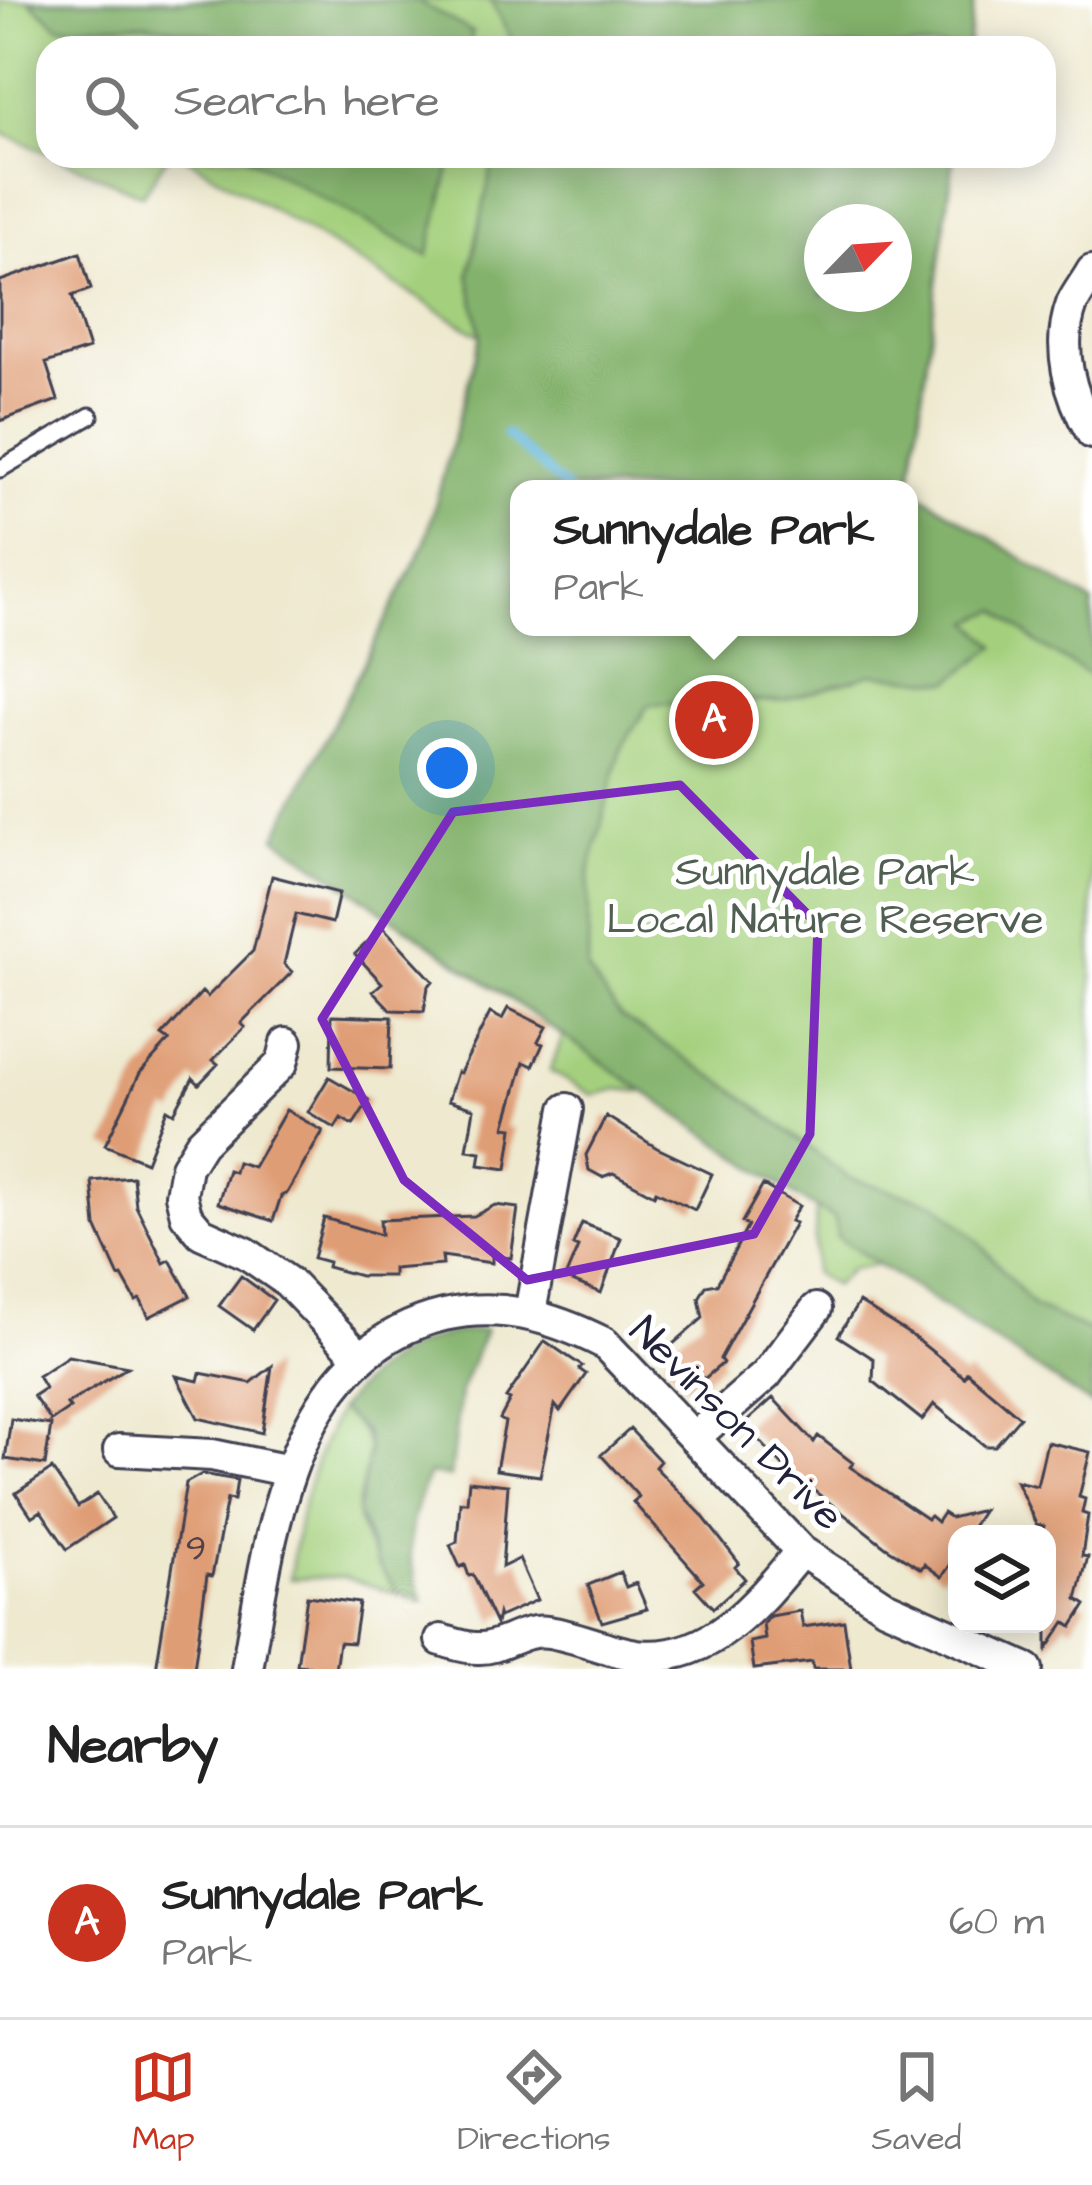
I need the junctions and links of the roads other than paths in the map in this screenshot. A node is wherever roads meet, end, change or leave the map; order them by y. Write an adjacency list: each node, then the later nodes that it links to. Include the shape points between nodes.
1 (1092, 271): 3 (street, via 1071,306 1066,364)
2 (90, 416): 4 (lane)
3 (1092, 433)
4 (0, 469)
5 (287, 1043): 9 (street, via 282,1063 201,1143 181,1195 201,1233 288,1282)
6 (567, 1109): 8 (street)
7 (816, 1309): 10 (street, via 766,1375)
8 (530, 1313): 9 (street, Nevinson Drive, via 431,1318); 10 (street, Nevinson Drive, via 604,1343)
9 (359, 1356): 12 (street, Nevinson Drive, via 325,1395)
10 (694, 1438): 13 (street, Nevinson Drive)
11 (119, 1450): 12 (street, via 212,1455)
12 (290, 1471): 15 (street, Nevinson Drive)
13 (801, 1551): 14 (street, via 746,1616 667,1654 638,1655 546,1631 480,1649); 16 (street, Nevinson Drive, via 885,1606)
14 (441, 1640)
15 (248, 1669)
16 (1027, 1669)

